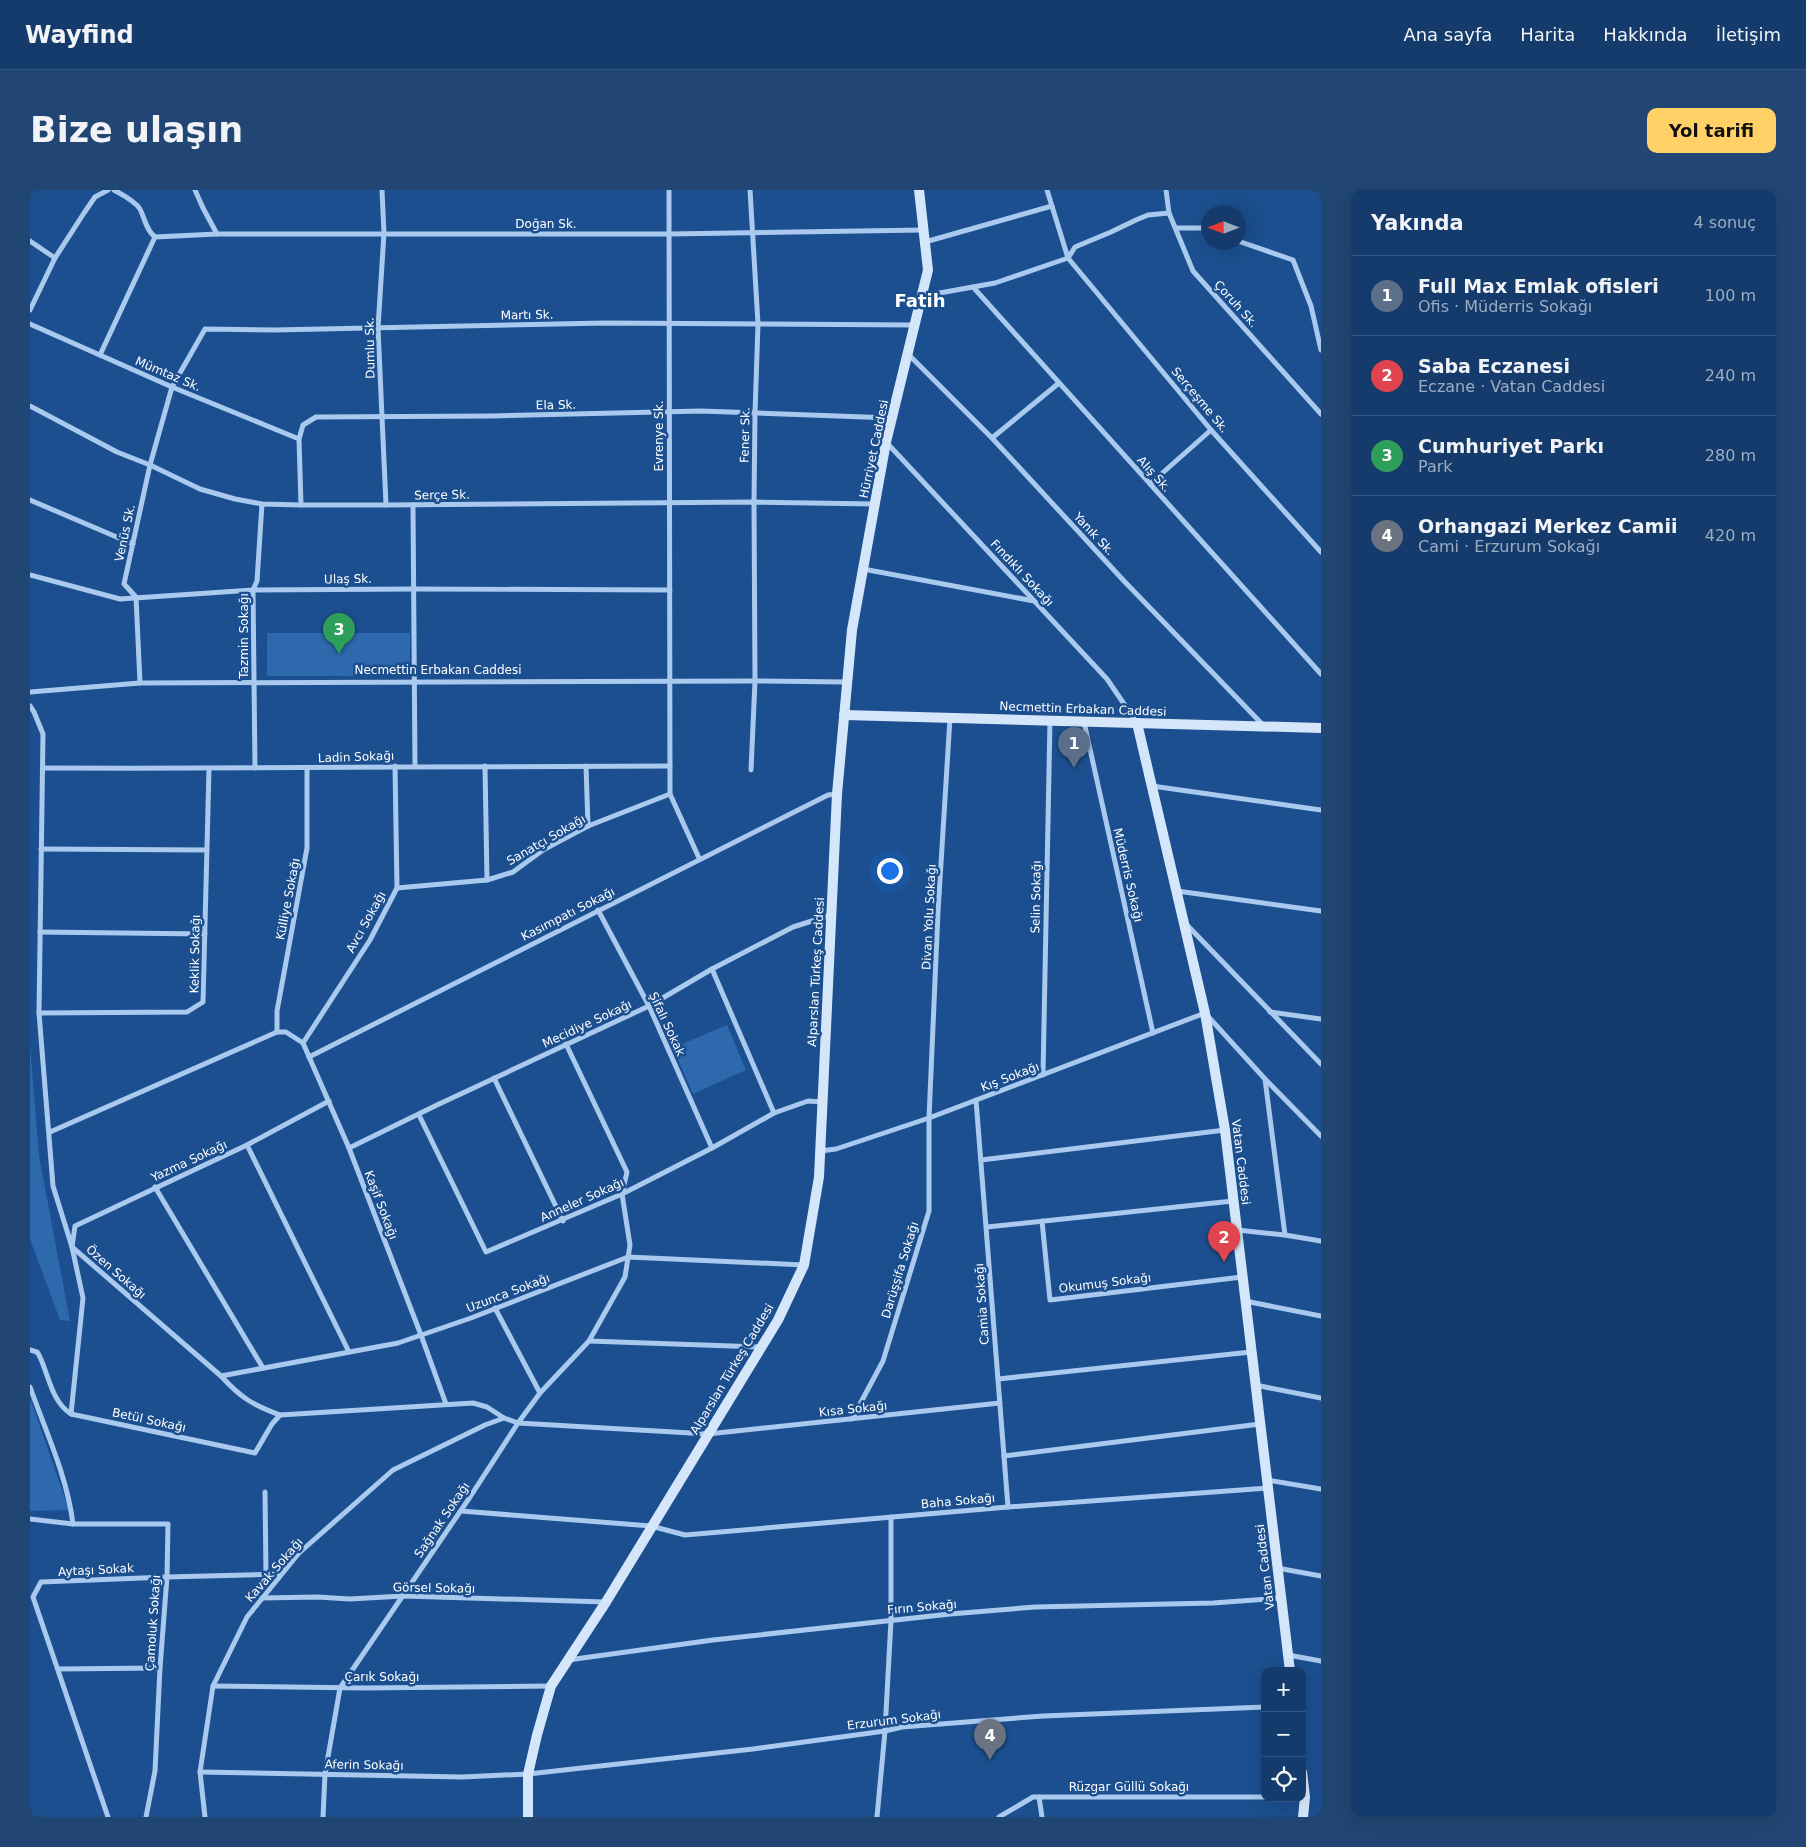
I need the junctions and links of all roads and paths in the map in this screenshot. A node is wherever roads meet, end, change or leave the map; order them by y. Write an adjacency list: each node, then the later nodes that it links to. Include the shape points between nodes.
1 (108, 190): 23 (street, via 95,197)
2 (114, 190): 19 (street, via 139,207 150,233)
3 (196, 190): 17 (street)
4 (382, 190): 16 (street, Dumlu Sk.)
5 (668, 190): 18 (street, Evrenye Sk.)
6 (750, 190): 15 (street, Fener Sk.)
7 (919, 190): 14 (street, Hürriyet Caddesi)
8 (1048, 190): 10 (street)
9 (1166, 190): 11 (street, Çoruh Sk.)
10 (1052, 206): 21 (street); 24 (street)
11 (1170, 213): 12 (street, Çoruh Sk.); 24 (street, via 1136,220 1075,247)
12 (1177, 228): 13 (street); 41 (street, Çoruh Sk., via 1193,271)
13 (1201, 228)
14 (923, 230): 15 (street, Doğan Sk.); 21 (street, Hürriyet Caddesi)
15 (752, 232): 18 (street, Doğan Sk.); 30 (street, Fener Sk.)
16 (384, 233): 17 (street, Doğan Sk.); 18 (street, Doğan Sk.); 32 (street, Dumlu Sk.)
17 (217, 234): 19 (street, Doğan Sk.)
18 (669, 234): 28 (street, Evrenye Sk.)
19 (155, 237): 35 (street)
20 (30, 241): 23 (street)
21 (925, 242): 26 (street, Hürriyet Caddesi, via 928,270)
22 (1246, 244): 33 (street, via 1293,260 1311,306)
23 (55, 258): 27 (street)
24 (1068, 258): 25 (street, via 995,283); 44 (street, Serçeşme Sk.)
25 (973, 287): 26 (street); 36 (street, Alış Sk.)
26 (923, 296): 31 (street, Hürriyet Caddesi)
27 (30, 310)
28 (669, 323): 30 (street, Martı Sk.); 32 (street, Martı Sk.); 39 (street, Evrenye Sk.)
29 (30, 324): 35 (street, Mümtaz Sk.)
30 (758, 324): 31 (street, Martı Sk.); 40 (street, Fener Sk.)
31 (916, 325): 34 (street, Hürriyet Caddesi)
32 (378, 328): 37 (street, Martı Sk., via 205,329); 42 (street, Dumlu Sk.)
33 (1321, 350)
34 (908, 354): 43 (street, Hürriyet Caddesi); 45 (street, Yanık Sk.)
35 (100, 355): 37 (street, Mümtaz Sk.)
36 (1059, 383): 45 (street); 49 (street, Alış Sk.)
37 (172, 387): 46 (street, Mümtaz Sk.); 48 (street, Venüs Sk.)
38 (30, 406): 48 (street, Serçe Sk., via 117,452)
39 (669, 412): 40 (street, Ela Sk.); 42 (street, Ela Sk.); 51 (street, Evrenye Sk.)
40 (755, 413): 43 (street, Ela Sk.); 52 (street, Fener Sk.)
41 (1321, 414)
42 (382, 417): 46 (street, Ela Sk., via 316,417 303,426); 56 (street, Dumlu Sk.)
43 (892, 418): 47 (street, Hürriyet Caddesi)
44 (1211, 430): 49 (street); 59 (street, Serçeşme Sk.)
45 (992, 438): 81 (street, Yanık Sk., via 1124,581)
46 (299, 439): 55 (street)
47 (886, 442): 54 (street, Hürriyet Caddesi); 66 (street, Fındıklı Sokağı)
48 (150, 465): 53 (street, Serçe Sk., via 200,489); 58 (street, Venüs Sk.)
49 (1150, 484): 67 (street, Alış Sk.)
50 (30, 500): 58 (street)
51 (669, 502): 52 (street, Serçe Sk.); 57 (street, Serçe Sk.); 64 (street, Evrenye Sk.)
52 (754, 502): 54 (street, Serçe Sk.); 69 (street, Fener Sk.)
53 (262, 504): 55 (street, Serçe Sk.); 63 (street, Tazmin Sokağı, via 257,581)
54 (876, 504): 60 (street, Hürriyet Caddesi)
55 (301, 505): 56 (street, Serçe Sk.)
56 (386, 505): 57 (street, Serçe Sk.)
57 (413, 505): 62 (street)
58 (133, 544): 65 (street, Venüs Sk., via 124,584)
59 (1321, 552)
60 (863, 569): 66 (street); 71 (street, Hürriyet Caddesi)
61 (30, 575): 65 (street, Ulaş Sk., via 120,599)
62 (414, 589): 63 (street, Ulaş Sk.); 64 (street, Ulaş Sk.); 70 (street)
63 (253, 590): 65 (street, Ulaş Sk.); 73 (street, Tazmin Sokağı)
64 (670, 590): 68 (street, Evrenye Sk.)
65 (136, 597): 72 (street, Venüs Sk.)
66 (1035, 602): 80 (street, Fındıklı Sokağı, via 1107,679)
67 (1321, 674)
68 (670, 681): 69 (street, Necmettin Erbakan Caddesi); 70 (street, Necmettin Erbakan Caddesi); 87 (street, Evrenye Sk.)
69 (755, 681): 71 (street, Necmettin Erbakan Caddesi); 92 (street, Fener Sk.)
70 (414, 682): 73 (street, Necmettin Erbakan Caddesi); 84 (street)
71 (847, 682): 76 (street, Hürriyet Caddesi)
72 (140, 683): 73 (street, Necmettin Erbakan Caddesi); 74 (street, Necmettin Erbakan Caddesi)
73 (254, 683): 89 (street, Tazmin Sokağı)
74 (30, 692)
75 (30, 706): 88 (street, Özen Sokağı, via 43,734)
76 (844, 714): 77 (street, Necmettin Erbakan Caddesi); 95 (street, Alparslan Türkeş Caddesi)
77 (950, 718): 78 (street, Necmettin Erbakan Caddesi); 130 (street, Divan Yolu Sokağı)
78 (1050, 720): 79 (street, Necmettin Erbakan Caddesi); 122 (street, Selin Sokağı)
79 (1084, 721): 80 (street, Necmettin Erbakan Caddesi); 117 (street, Müderris Sokağı)
80 (1137, 723): 81 (street, Necmettin Erbakan Caddesi); 93 (street, Vatan Caddesi)
81 (1265, 726): 82 (street, Necmettin Erbakan Caddesi)
82 (1321, 728)
83 (395, 766): 84 (street, Ladin Sokağı); 91 (street, Ladin Sokağı); 102 (street, Avcı Sokağı)
84 (415, 766): 85 (street, Ladin Sokağı)
85 (485, 766): 86 (street, Ladin Sokağı); 101 (street)
86 (586, 766): 87 (street, Ladin Sokağı); 97 (street)
87 (670, 766): 94 (street, Evrenye Sk.)
88 (42, 768): 90 (street, Ladin Sokağı); 98 (street, Özen Sokağı)
89 (255, 768): 90 (street, Ladin Sokağı); 91 (street, Ladin Sokağı)
90 (209, 769): 99 (street, Keklik Sokağı)
91 (308, 769): 116 (street, Külliye Sokağı, via 308,848 276,1011)
92 (751, 770)
93 (1152, 786): 96 (street); 103 (street, Vatan Caddesi)
94 (670, 794): 97 (street, Sanatçı Sokağı); 100 (street)
95 (837, 794): 100 (street, Kasımpatı Sokağı, via 828,795); 106 (street, Alparslan Türkeş Caddesi)
96 (1321, 810)
97 (588, 826): 101 (street, Sanatçı Sokağı, via 543,850 513,872)
98 (41, 849): 99 (street); 108 (street, Özen Sokağı)
99 (207, 850): 109 (street, Keklik Sokağı)
100 (699, 858): 104 (street, Kasımpatı Sokağı)
101 (487, 880): 102 (street, Sanatçı Sokağı)
102 (397, 888): 118 (street, Avcı Sokağı, via 370,940)
103 (1177, 891): 105 (street); 107 (street, Vatan Caddesi)
104 (598, 910): 111 (street, Şifalı Sokak); 120 (street, Kasımpatı Sokağı)
105 (1321, 910)
106 (831, 915): 110 (street, Mecidiye Sokağı, via 792,927); 127 (street, Alparslan Türkeş Caddesi)
107 (1185, 923): 112 (street, Vatan Caddesi); 113 (street)
108 (40, 932): 109 (street); 114 (street, Özen Sokağı)
109 (205, 934): 114 (street, Keklik Sokağı, via 203,1002 187,1012)
110 (712, 969): 111 (street, Mecidiye Sokağı); 128 (street)
111 (649, 1006): 119 (street, Mecidiye Sokağı); 136 (street, Şifalı Sokak)
112 (1205, 1012): 117 (street, Kış Sokağı); 124 (street); 131 (street, Vatan Caddesi)
113 (1270, 1012): 115 (street); 121 (street)
114 (38, 1013): 132 (street, Özen Sokağı)
115 (1321, 1019)
116 (276, 1032): 118 (street, via 286,1032); 132 (street)
117 (1153, 1033): 122 (street, Kış Sokağı)
118 (303, 1044): 120 (street, Kaşif Sokağı)
119 (566, 1044): 123 (street, Mecidiye Sokağı); 140 (street, Sağnak Sokağı, via 627,1172)
120 (309, 1057): 126 (street, Kaşif Sokağı)
121 (1321, 1064)
122 (1043, 1075): 125 (street, Kış Sokağı)
123 (494, 1078): 129 (street, Mecidiye Sokağı); 142 (street)
124 (1265, 1079): 133 (street); 146 (street)
125 (976, 1100): 130 (street, Kış Sokağı); 138 (street, Camia Sokağı)
126 (329, 1101): 134 (street, Yazma Sokağı); 135 (street, Kaşif Sokağı)
127 (823, 1102): 128 (street, Anneler Sokağı, via 808,1101); 137 (street, Alparslan Türkeş Caddesi)
128 (774, 1113): 136 (street, Anneler Sokağı)
129 (419, 1115): 135 (street, Mecidiye Sokağı); 142 (street, Anneler Sokağı, via 486,1252)
130 (929, 1118): 137 (street, Kış Sokağı, via 836,1148); 173 (street, Darüşşifa Sokağı, via 929,1211 883,1361)
131 (1225, 1130): 138 (street); 141 (street, Vatan Caddesi)
132 (50, 1132): 148 (street, Özen Sokağı, via 53,1186)
133 (1321, 1136)
134 (247, 1145): 139 (street, Yazma Sokağı); 159 (street)
135 (349, 1148): 155 (street, Kaşif Sokağı)
136 (712, 1148): 140 (street, Anneler Sokağı)
137 (820, 1150): 150 (street, Alparslan Türkeş Caddesi, via 820,1177)
138 (981, 1160): 144 (street, Camia Sokağı)
139 (155, 1187): 148 (street, Yazma Sokağı, via 75,1226); 161 (street)
140 (622, 1194): 142 (street, Anneler Sokağı); 149 (street, Sağnak Sokağı, via 630,1245)
141 (1233, 1201): 143 (street); 145 (street, Vatan Caddesi)
142 (563, 1220)
143 (1042, 1221): 144 (street); 151 (street, Okumuş Sokağı, via 1050,1300)
144 (987, 1226): 163 (street, Camia Sokağı)
145 (1236, 1230): 146 (street); 151 (street, Vatan Caddesi)
146 (1284, 1235): 147 (street)
147 (1321, 1241)
148 (72, 1247): 162 (street, Özen Sokağı); 170 (street, via 83,1298)
149 (628, 1256): 150 (street, Uzunca Sokağı); 153 (street, Uzunca Sokağı); 156 (street, Sağnak Sokağı, via 625,1277)
150 (804, 1265): 157 (street, Alparslan Türkeş Caddesi)
151 (1242, 1277): 152 (street, Vatan Caddesi)
152 (1245, 1301): 154 (street); 160 (street, Vatan Caddesi)
153 (495, 1308): 155 (street, Uzunca Sokağı); 166 (street)
154 (1321, 1316)
155 (421, 1335): 159 (street, Uzunca Sokağı, via 398,1343); 169 (street, Kaşif Sokağı)
156 (589, 1341): 157 (street); 166 (street, Sağnak Sokağı)
157 (761, 1348): 176 (street, Alparslan Türkeş Caddesi)
158 (30, 1350): 170 (street, via 40,1355 56,1397 62,1408)
159 (349, 1352): 161 (street, Uzunca Sokağı)
160 (1251, 1352): 163 (street); 164 (street, Vatan Caddesi)
161 (263, 1368): 162 (street, Uzunca Sokağı)
162 (222, 1376): 171 (street, Özen Sokağı, via 234,1390 256,1406)
163 (998, 1379): 168 (street, Camia Sokağı)
164 (1255, 1385): 167 (street); 175 (street, Vatan Caddesi)
165 (30, 1387): 185 (street, via 62,1472)
166 (540, 1393): 174 (street, Sağnak Sokağı)
167 (1321, 1398)
168 (1000, 1403): 173 (street, Kısa Sokağı); 177 (street, Camia Sokağı)
169 (446, 1404): 171 (street, Özen Sokağı); 172 (street, Özen Sokağı, via 473,1403)
170 (71, 1414): 171 (street, Betül Sokağı, via 255,1453)
171 (280, 1415)
172 (504, 1418): 174 (street); 188 (street, Kavak Sokağı, via 393,1470 299,1553)
173 (852, 1419): 176 (street, Kısa Sokağı)
174 (518, 1423): 176 (street, Kısa Sokağı); 182 (street, Sağnak Sokağı)
175 (1260, 1424): 177 (street); 178 (street, Vatan Caddesi)
176 (708, 1434): 186 (street, Alparslan Türkeş Caddesi)
177 (1004, 1456): 181 (street, Camia Sokağı)
178 (1267, 1484): 179 (street, Baha Sokağı); 181 (street, Baha Sokağı); 187 (street, Vatan Caddesi)
179 (1321, 1490)
180 (265, 1492): 189 (street)
181 (1008, 1507): 183 (street, Baha Sokağı)
182 (461, 1511): 186 (street, Baha Sokağı); 192 (street, Sağnak Sokağı)
183 (891, 1517): 186 (street, Baha Sokağı, via 685,1534); 197 (street)
184 (30, 1519): 185 (street)
185 (73, 1524): 191 (street, Çamoluk Sokağı, via 168,1524)
186 (651, 1526): 196 (street, Alparslan Türkeş Caddesi)
187 (1277, 1568): 190 (street); 195 (street, Vatan Caddesi)
188 (281, 1574): 189 (street, Aytaşı Sokak); 194 (street, Kavak Sokağı)
189 (266, 1575): 191 (street, Aytaşı Sokak)
190 (1321, 1576)
191 (167, 1577): 193 (street, Aytaşı Sokak, via 41,1582); 202 (street, Çamoluk Sokağı)
192 (403, 1596): 194 (street, Görsel Sokağı); 196 (street, Görsel Sokağı); 206 (street, Sağnak Sokağı)
193 (32, 1597): 203 (street, Aytaşı Sokak)
194 (262, 1598): 204 (street, Kavak Sokağı, via 247,1617)
195 (1281, 1598): 197 (street, Fırın Sokağı, via 1213,1603 1035,1607); 198 (street, Vatan Caddesi)
196 (606, 1602): 199 (street, Alparslan Türkeş Caddesi)
197 (891, 1620): 199 (street, Fırın Sokağı); 208 (street)
198 (1288, 1655): 200 (street); 201 (street, Vatan Caddesi)
199 (567, 1660): 205 (street, Alparslan Türkeş Caddesi)
200 (1321, 1661)
201 (1290, 1667)
202 (160, 1668): 203 (street); 216 (street, Çamoluk Sokağı, via 156,1771)
203 (58, 1669): 215 (street, Aytaşı Sokak)
204 (213, 1686): 206 (street, Çarık Sokağı); 209 (street, Kavak Sokağı)
205 (551, 1686): 206 (street, Çarık Sokağı); 211 (street, Alparslan Türkeş Caddesi)
206 (340, 1688): 210 (street, Sağnak Sokağı)
207 (1261, 1708): 208 (street, Erzurum Sokağı, via 1043,1716)
208 (885, 1731): 211 (street, Erzurum Sokağı); 220 (street)
209 (200, 1772): 210 (street, Aferin Sokağı); 217 (street, Kavak Sokağı)
210 (325, 1774): 211 (street, Aferin Sokağı, via 462,1777); 218 (street, Sağnak Sokağı)
211 (528, 1774): 219 (street, Alparslan Türkeş Caddesi)
212 (1039, 1797): 213 (street, Rüzgar Güllü Sokağı); 221 (street, Rüzgar Güllü Sokağı, via 1033,1797); 222 (street)
213 (1261, 1797)
214 (1304, 1802): 223 (street)
215 (108, 1817)
216 (146, 1817)
217 (205, 1817)
218 (323, 1817)
219 (528, 1817)
220 (877, 1817)
221 (999, 1817)
222 (1042, 1817)
223 (1303, 1817)

